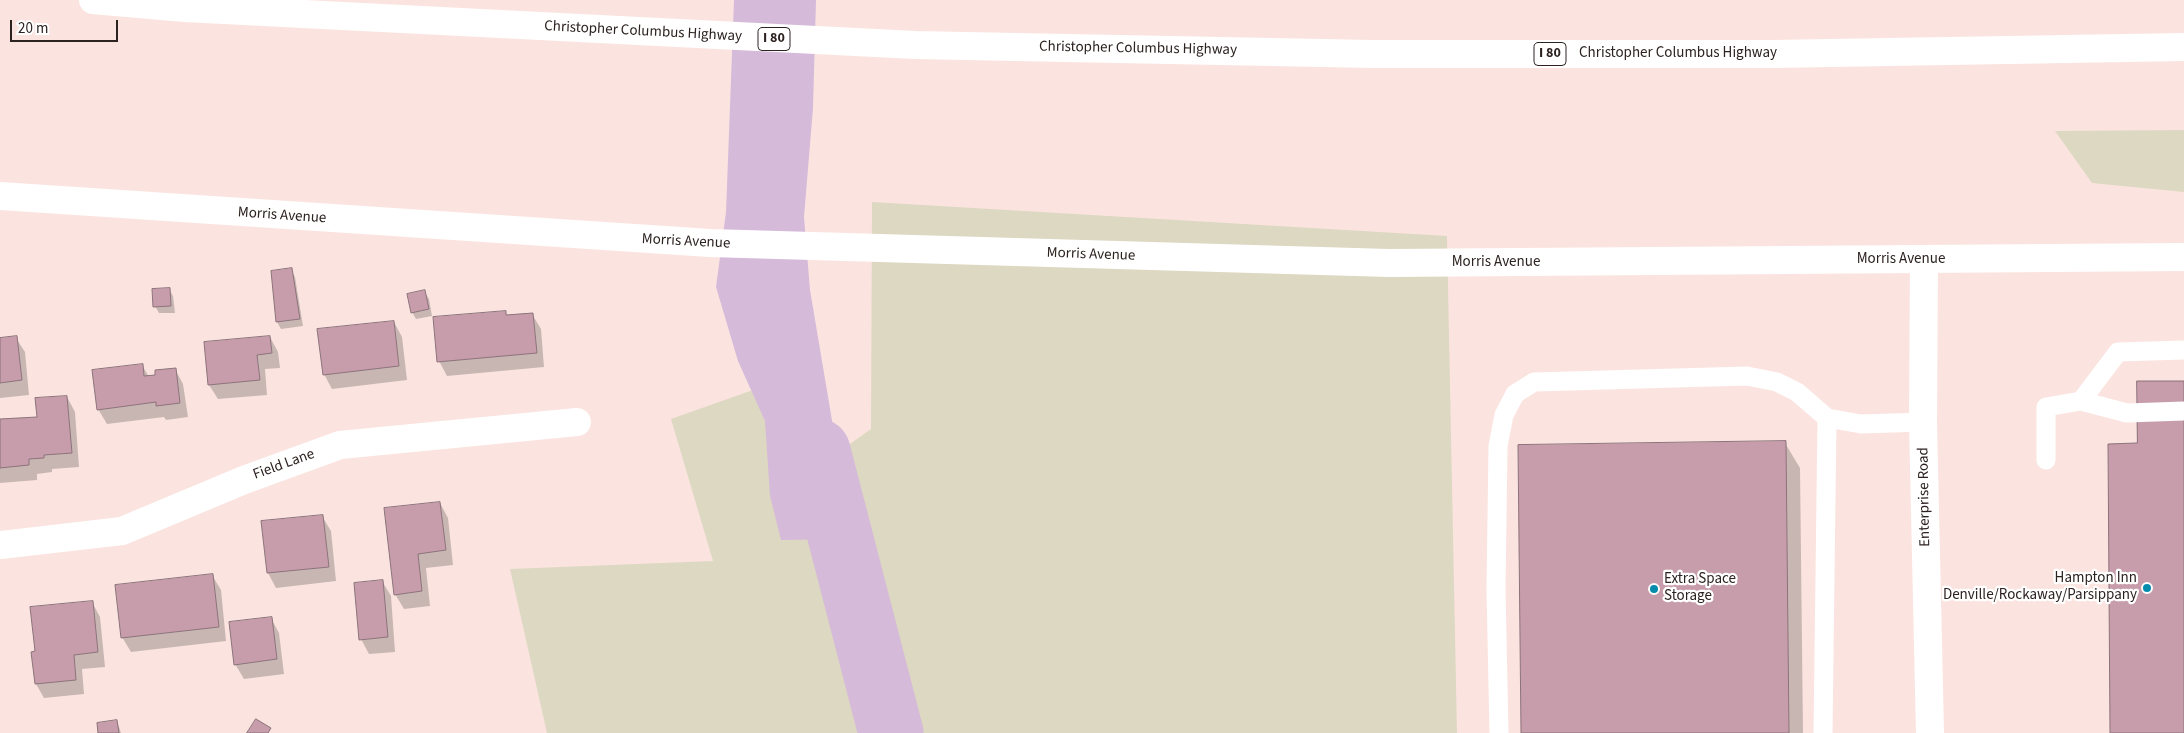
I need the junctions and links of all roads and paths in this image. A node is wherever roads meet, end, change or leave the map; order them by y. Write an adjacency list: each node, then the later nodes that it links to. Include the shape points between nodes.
1 (93, 0): 2 (main road, Christopher Columbus Highway / I 80, via 915,45 1373,54 1772,54)
2 (2184, 46)
3 (0, 196): 5 (main road, Morris Avenue, via 710,243 828,247 1390,263)
4 (2184, 257): 5 (main road, Morris Avenue)
5 (1924, 260): 11 (main road, Enterprise Road)
6 (2184, 350): 7 (lane, via 2118,352)
7 (2081, 401): 8 (lane, via 2127,413); 12 (lane, via 2046,407)
8 (2184, 411)
9 (1827, 418): 11 (lane, via 1861,424); 14 (lane, via 1797,392 1777,382 1747,376 1534,382 1515,394 1504,415 1498,446 1496,598); 15 (lane)
10 (577, 422): 13 (main road, Field Lane, via 340,445 244,480 122,531)
11 (1923, 422): 16 (main road, Enterprise Road)
12 (2046, 460)
13 (0, 545)
14 (1499, 733)
15 (1823, 733)
16 (1930, 733)

